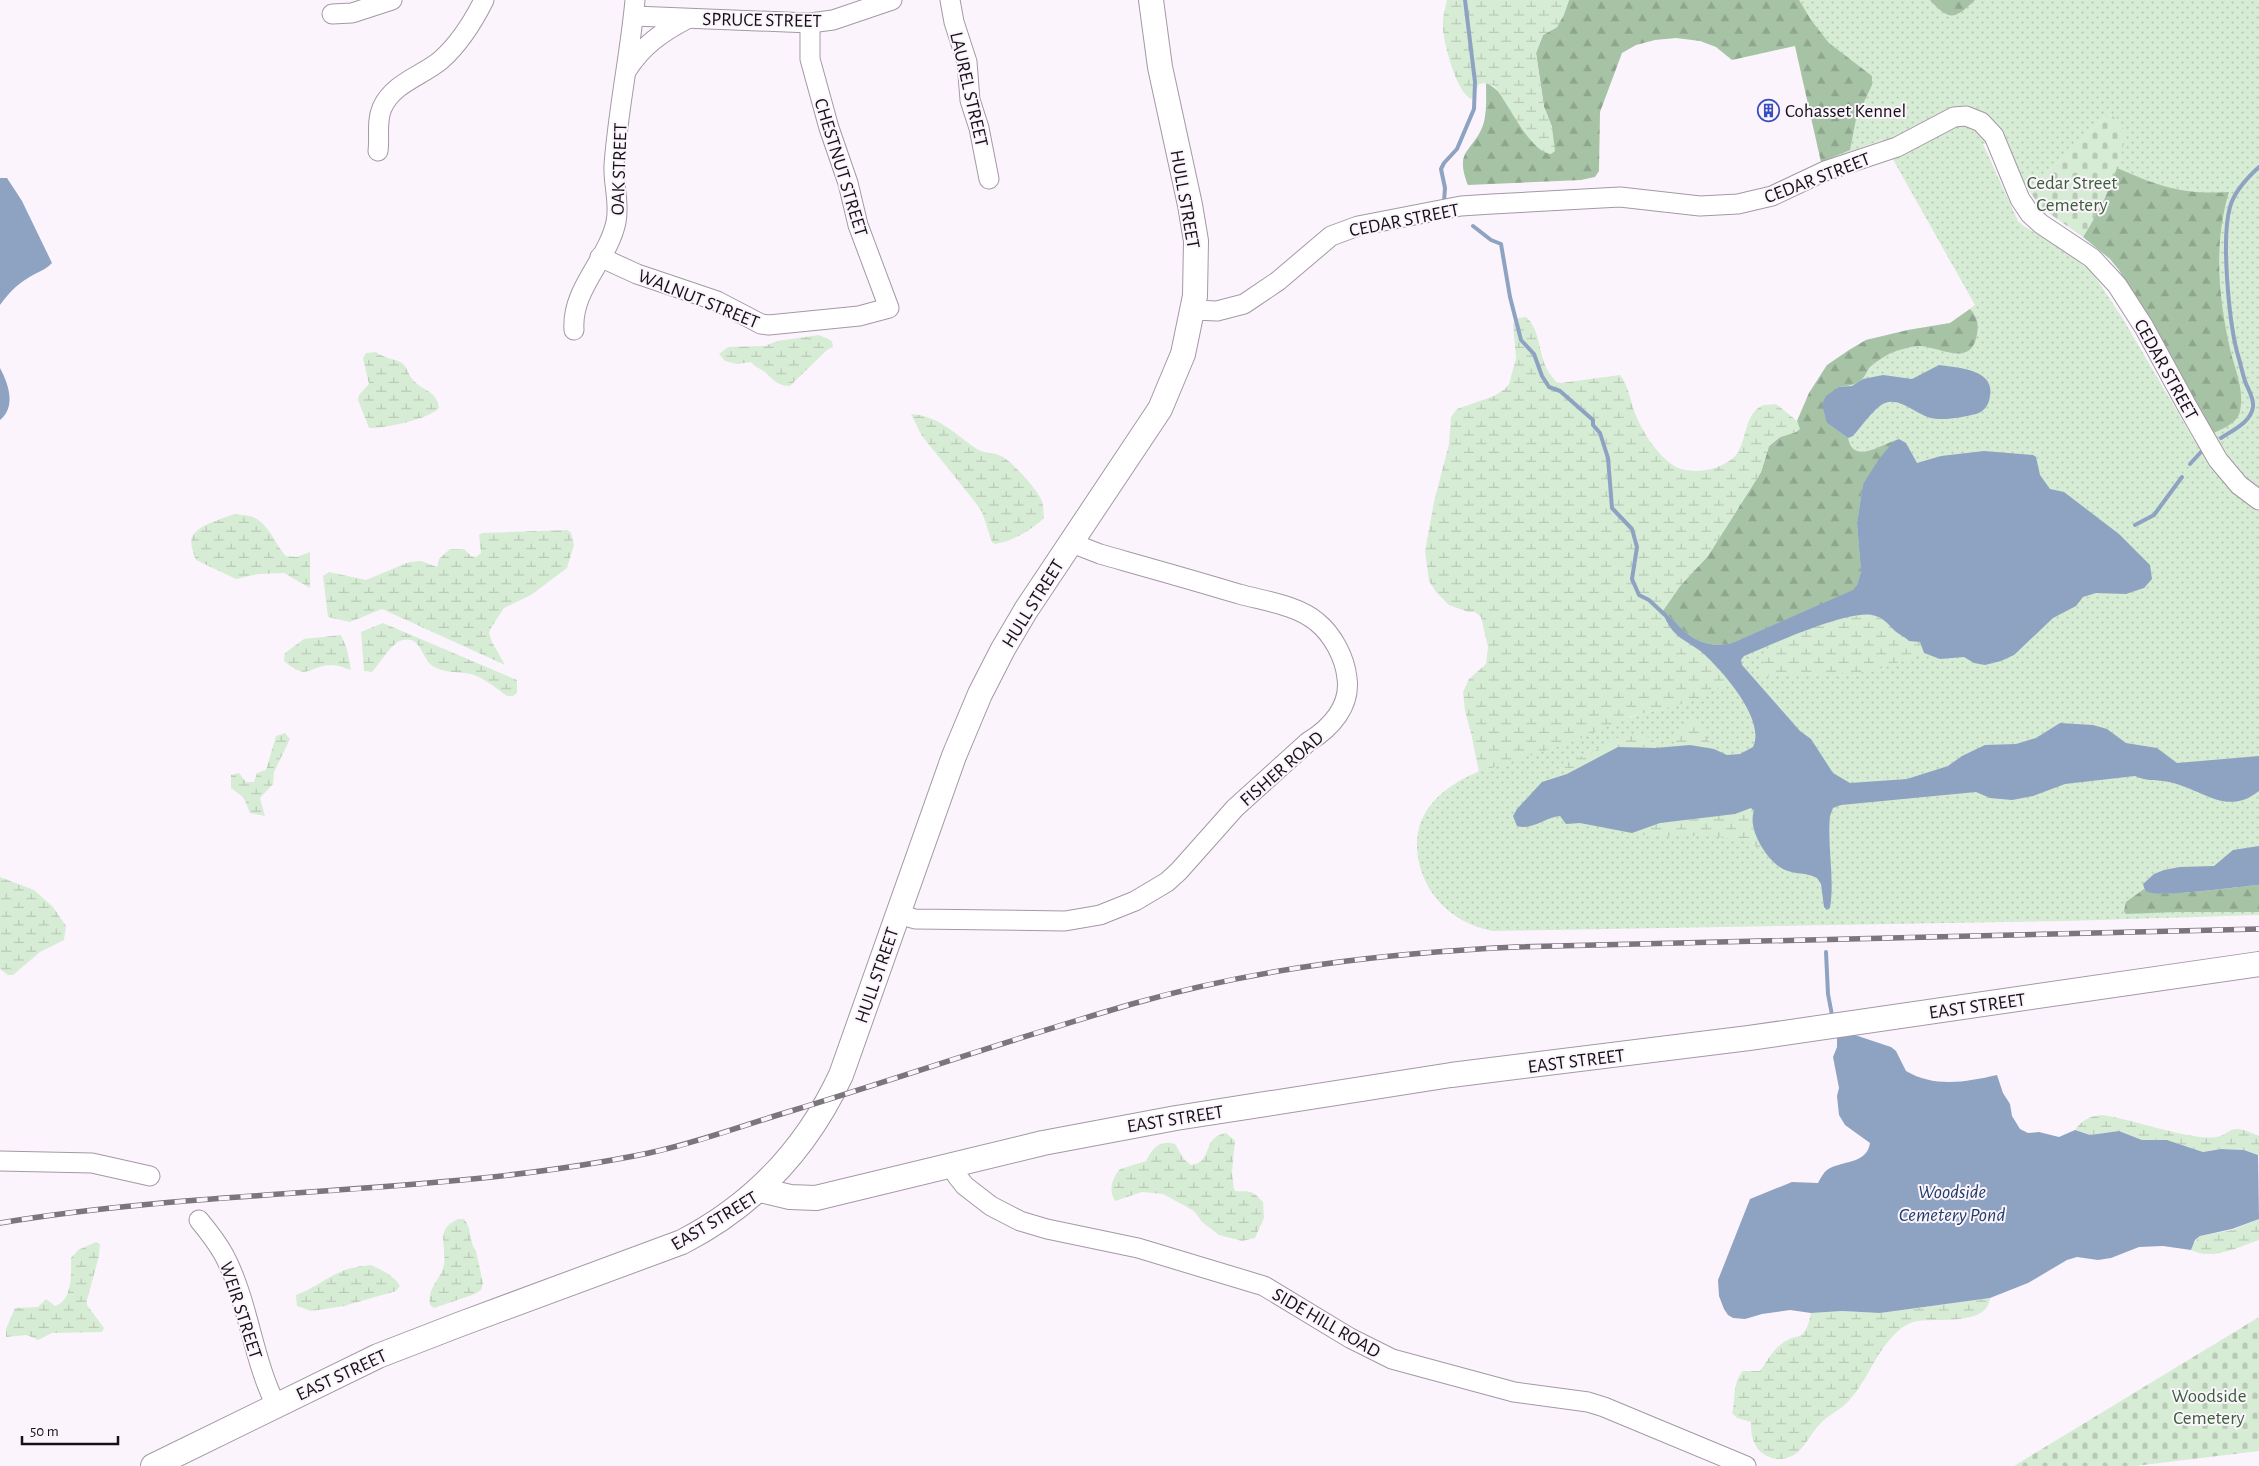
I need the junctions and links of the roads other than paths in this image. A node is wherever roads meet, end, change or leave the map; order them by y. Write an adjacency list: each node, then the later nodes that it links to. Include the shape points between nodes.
1 (392, 0): 7 (street, via 352,13)
2 (484, 0): 11 (street, via 470,26 450,51 408,80 388,99 379,116)
3 (892, 0): 9 (street, SPRUCE STREET, via 832,20)
4 (950, 0): 12 (street, LAUREL STREET, via 967,62 970,100)
5 (1151, 0): 15 (main road, HULL STREET, via 1160,67 1194,223 1197,276)
6 (634, 8): 8 (street, SPRUCE STREET); 10 (street, OAK STREET)
7 (332, 14)
8 (688, 18): 9 (street, SPRUCE STREET); 10 (street, SPRUCE STREET, via 658,36 640,52)
9 (810, 23): 14 (street, CHESTNUT STREET, via 810,59 828,128 848,182 858,225)
10 (625, 73): 13 (street, OAK STREET, via 614,168 617,218)
11 (378, 151)
12 (989, 179)
13 (600, 257): 14 (street, WALNUT STREET, via 637,274 717,301 761,324 850,317); 16 (street, OAK STREET, via 575,313)
14 (890, 308)
15 (1194, 310): 17 (street, CEDAR STREET, via 1217,311 1244,304 1278,281 1324,240 1345,230 1448,209 1492,204 1620,197 1700,206 1738,204 1772,196 1825,171 1897,147 1948,119 1966,116 1981,122 1994,136 2020,199 2030,214 2092,258 2117,285 2144,326 2218,460 2239,485); 18 (main road, HULL STREET, via 1183,354 1160,409)
16 (574, 330)
17 (2259, 500)
18 (1073, 540): 19 (main road, HULL STREET, via 1011,635 980,694 954,756); 19 (street, FISHER ROAD, via 1100,554 1309,616 1325,630 1343,660 1349,686 1343,706 1319,735 1236,808 1179,871 1136,901 1100,915 1065,921 915,919)
19 (898, 914): 23 (main road, HULL STREET, via 841,1075 816,1122)
20 (2259, 964): 22 (main road, EAST STREET, via 1749,1038 1451,1075 1084,1134)
21 (0, 1161): 24 (street, via 92,1163)
22 (953, 1164): 26 (main road, EAST STREET); 30 (street, SIDE HILL ROAD, via 965,1186 991,1206 1020,1221 1138,1248 1264,1286 1350,1338 1392,1359 1506,1390 1588,1402)
23 (784, 1165): 25 (main road, HULL STREET); 26 (main road)
24 (150, 1176)
25 (760, 1190): 26 (main road, EAST STREET, via 790,1197); 28 (main road, EAST STREET, via 714,1224 670,1248 422,1338)
26 (816, 1198)
27 (199, 1220): 28 (street, WEIR STREET, via 224,1254 234,1277 261,1370)
28 (276, 1405): 29 (main road, EAST STREET)
29 (153, 1466)
30 (1746, 1466)

